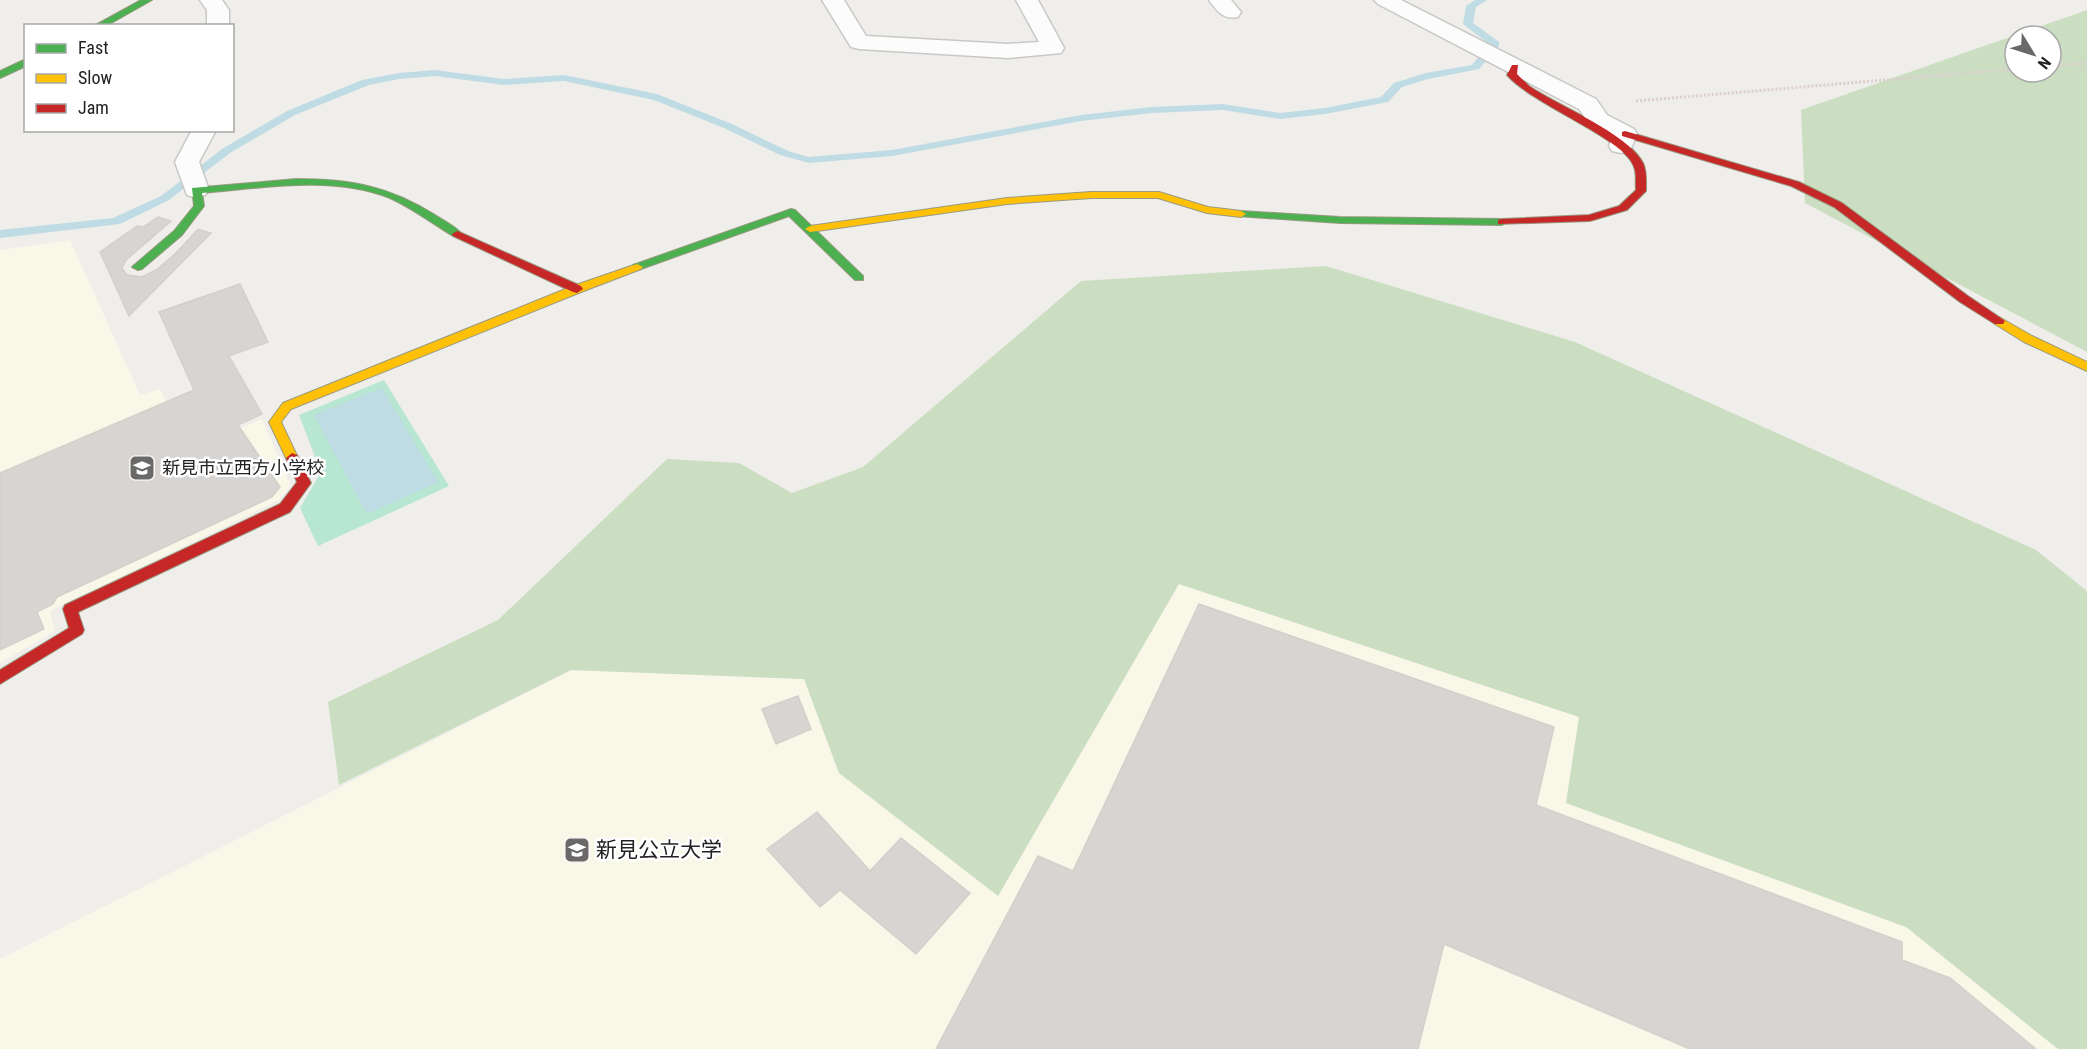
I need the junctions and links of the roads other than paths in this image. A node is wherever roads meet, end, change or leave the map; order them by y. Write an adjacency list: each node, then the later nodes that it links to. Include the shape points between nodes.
1 (148, 0): 6 (street)
2 (211, 0): 7 (street, via 218,10)
3 (833, 0): 4 (street, via 859,42 1008,51 1053,48)
4 (1027, 0)
5 (1385, 0): 9 (street)
6 (102, 24)
7 (218, 24)
8 (24, 63): 10 (street)
9 (1515, 67): 12 (street, via 1588,104 1598,120); 12 (street, via 1512,75 1524,89)
10 (0, 75)
11 (203, 132): 13 (street, via 187,162)
12 (1623, 140): 14 (street, via 1639,165 1641,191 1623,208 1590,218 1532,222 1272,217 1207,210 1159,195 1091,195 1007,201); 18 (street, via 1795,184 1838,204 1964,298 2028,339)
13 (196, 190): 15 (street, via 199,206 178,233); 17 (street, via 340,183 393,196 458,234)
14 (810, 228): 16 (street); 17 (street, via 791,212)
15 (138, 267)
16 (859, 278)
17 (577, 289): 19 (street, via 287,406 275,422 304,483 285,508 70,609 76,630)
18 (2087, 368)
19 (0, 678)

